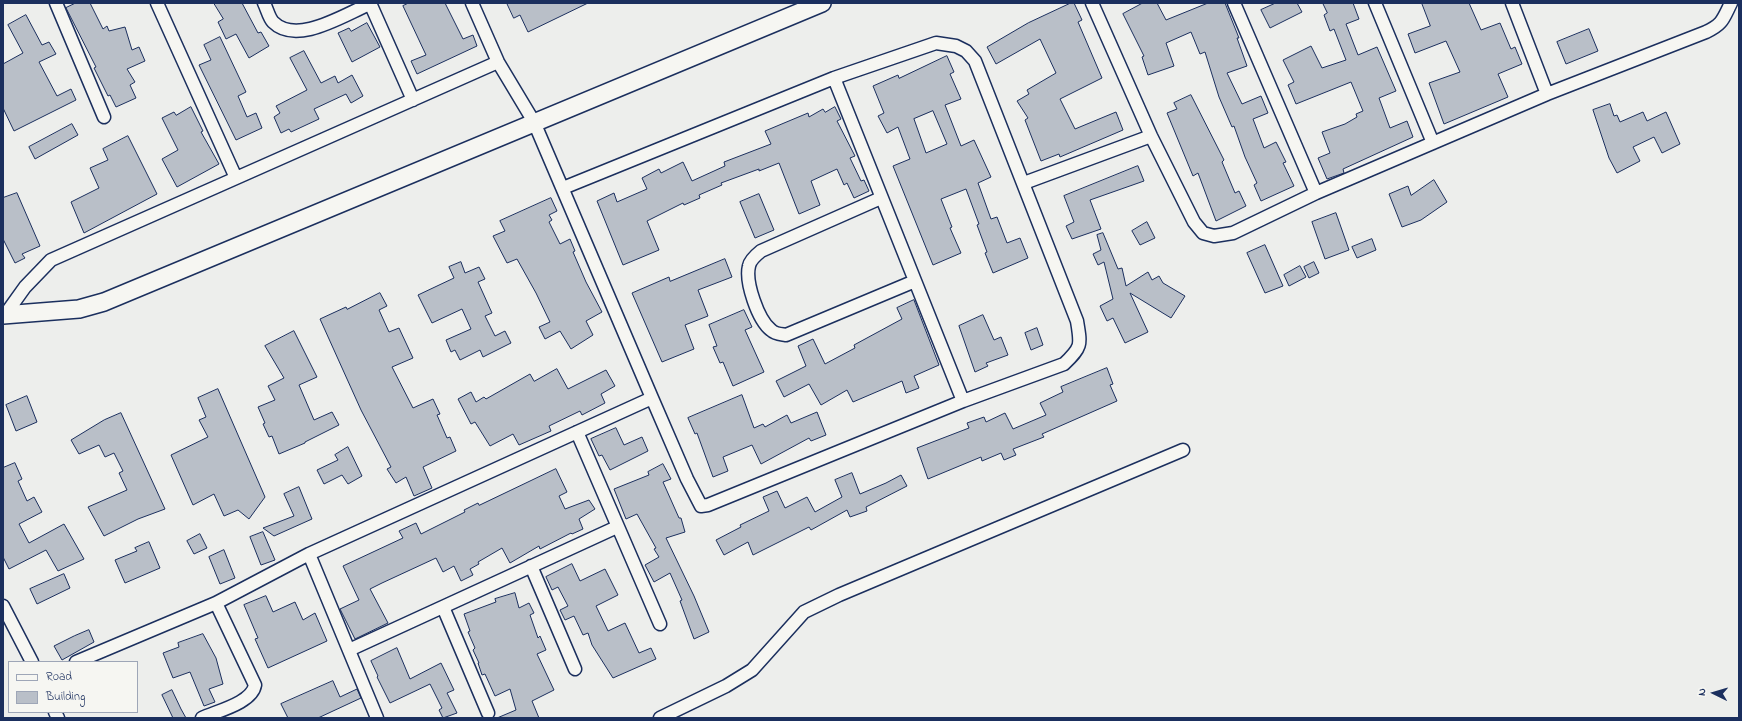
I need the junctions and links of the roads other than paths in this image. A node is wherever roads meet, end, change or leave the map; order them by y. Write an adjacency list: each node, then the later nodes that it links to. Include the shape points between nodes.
1 (56, 3): 16 (street)
2 (157, 3): 20 (street)
3 (264, 3): 4 (street, via 272,21 283,30 292,32 315,28)
4 (370, 3): 15 (street)
5 (472, 3): 12 (street)
6 (822, 3): 17 (street)
7 (1092, 3): 18 (street)
8 (1234, 3): 23 (street)
9 (1375, 3): 19 (street)
10 (1512, 3): 14 (street)
11 (1731, 3): 14 (street, via 1719,26)
12 (498, 62): 15 (street); 17 (street)
13 (834, 78): 21 (street, via 936,43 956,46 966,51 975,61); 22 (street); 24 (street)
14 (1547, 94): 19 (street)
15 (413, 100): 20 (street)
16 (104, 117)
17 (534, 122): 22 (street); 26 (street, via 104,302 79,309)
18 (1151, 136): 21 (street); 23 (street, via 1194,222 1203,234 1214,236 1233,233)
19 (1432, 143): 23 (street)
20 (236, 178): 26 (street, via 51,260 25,287)
21 (1024, 183): 28 (street, via 1077,321 1081,343 1064,364)
22 (563, 188): 27 (street)
23 (1316, 193)
24 (881, 198): 25 (street); 25 (street, via 761,252 749,265 748,280 754,302 769,329 786,335)
25 (915, 281): 28 (street)
26 (4, 315)
27 (652, 398): 28 (street, via 699,505 704,506); 29 (street)
28 (963, 401)
29 (577, 432): 31 (street); 32 (street)
30 (1183, 450): 45 (street, via 839,594 804,612 752,670 726,686)
31 (618, 527): 33 (street); 37 (street)
32 (309, 554): 34 (street); 38 (street)
33 (531, 566): 36 (street); 41 (street)
34 (216, 603): 40 (street); 43 (street, via 254,685 252,693 246,699)
35 (3, 606): 39 (street)
36 (443, 607): 38 (street); 42 (street)
37 (660, 624)
38 (349, 650): 44 (street)
39 (31, 661)
40 (78, 661)
41 (575, 669)
42 (488, 713)
43 (202, 718)
44 (377, 718)
45 (660, 718)

